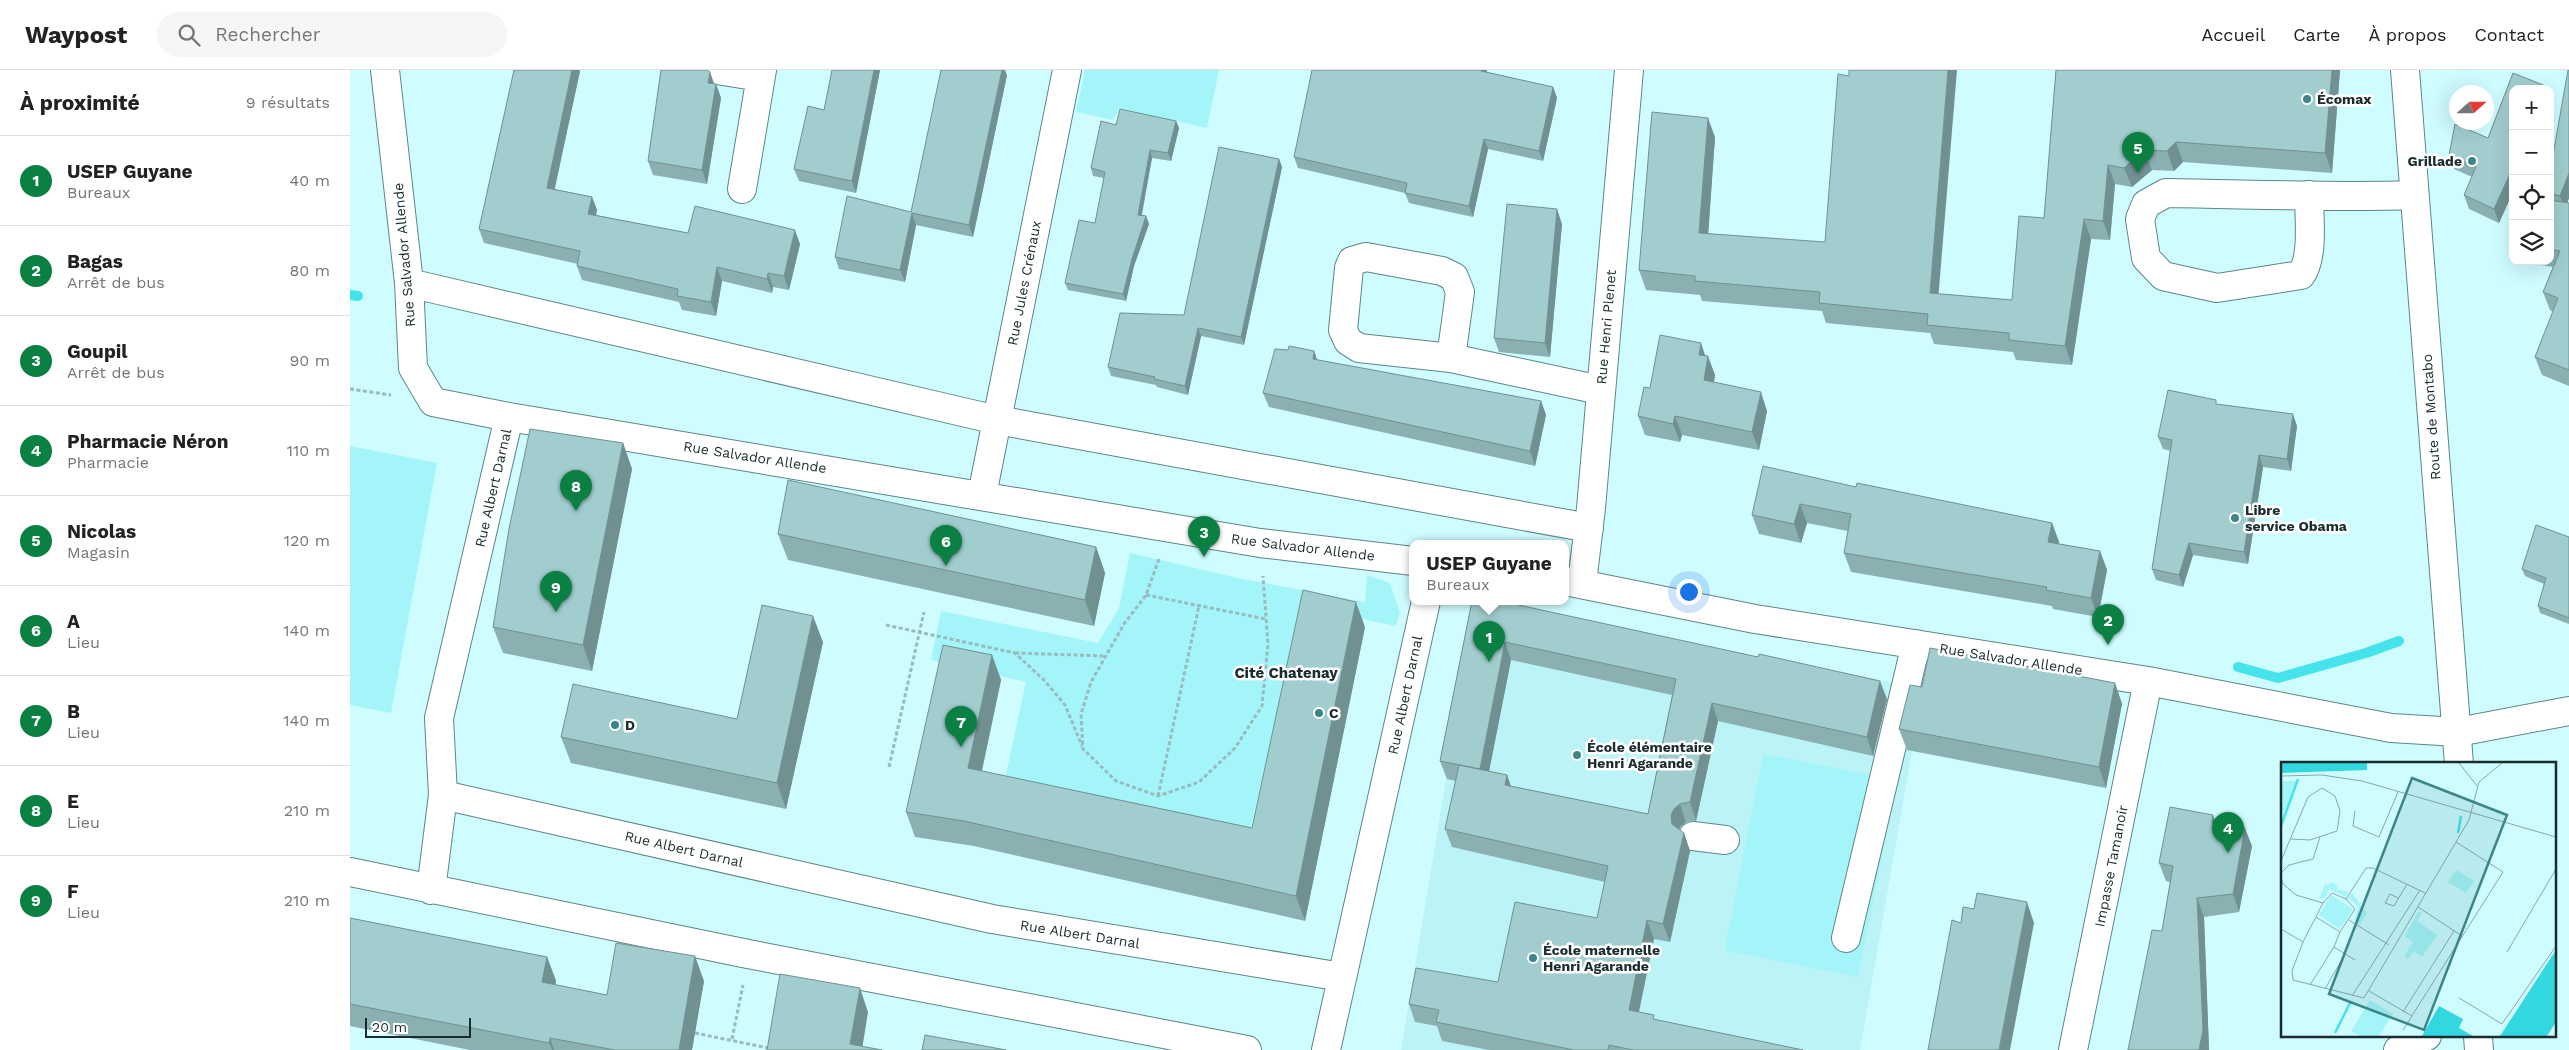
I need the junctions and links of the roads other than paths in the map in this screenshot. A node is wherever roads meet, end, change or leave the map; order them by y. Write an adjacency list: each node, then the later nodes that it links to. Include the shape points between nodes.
1 (385, 70): 10 (street, Rue Salvador Allende)
2 (717, 70): 6 (street)
3 (1067, 70): 14 (street, Rue Jules Crénaux)
4 (1628, 70): 12 (street, Rue Henri Plenet)
5 (2405, 70): 9 (street, Route de Montabo)
6 (761, 74): 7 (street)
7 (742, 190)
8 (2309, 195): 8 (street, via 2166,193 2146,204 2140,218 2146,258 2163,276 2217,288 2302,275 2307,267); 9 (street, via 2335,198)
9 (2414, 195): 23 (street, Route de Montabo)
10 (409, 283): 13 (street, Rue Salvador Allende, via 413,368 433,402); 14 (street)
11 (1451, 358): 11 (street, via 1460,292 1454,277 1442,271 1366,257 1352,261 1343,330 1348,341 1359,348); 12 (street)
12 (1600, 390): 16 (street, Rue Henri Plenet)
13 (509, 417): 15 (street, Rue Salvador Allende); 25 (street, Rue Albert Darnal, via 439,718)
14 (997, 420): 15 (street, Rue Jules Crénaux); 16 (street)
15 (982, 495): 17 (street, Rue Salvador Allende, via 1260,543)
16 (1589, 528): 18 (street, Rue Henri Plenet)
17 (1409, 561)
18 (1574, 582): 20 (street, Rue Salvador Allende, via 1755,619)
19 (1425, 605): 31 (street, Rue Albert Darnal)
20 (1916, 644): 21 (street, Rue Salvador Allende); 30 (street)
21 (2148, 681): 23 (street, Rue Salvador Allende, via 2391,728); 36 (street, Impasse Tamanoir)
22 (2569, 711): 23 (street, Rue Salvador Allende)
23 (2458, 732): 24 (street, Route de Montabo)
24 (2459, 762)
25 (443, 795): 29 (street, Rue Albert Darnal); 31 (street, Rue Albert Darnal, via 992,919)
26 (1693, 836): 27 (street)
27 (1725, 840)
28 (350, 872): 29 (street)
29 (431, 890): 34 (street)
30 (1846, 938)
31 (1342, 977): 35 (street)
32 (2422, 1038): 33 (street)
33 (2399, 1049)
34 (1247, 1050)
35 (1326, 1050)
36 (2074, 1050)

